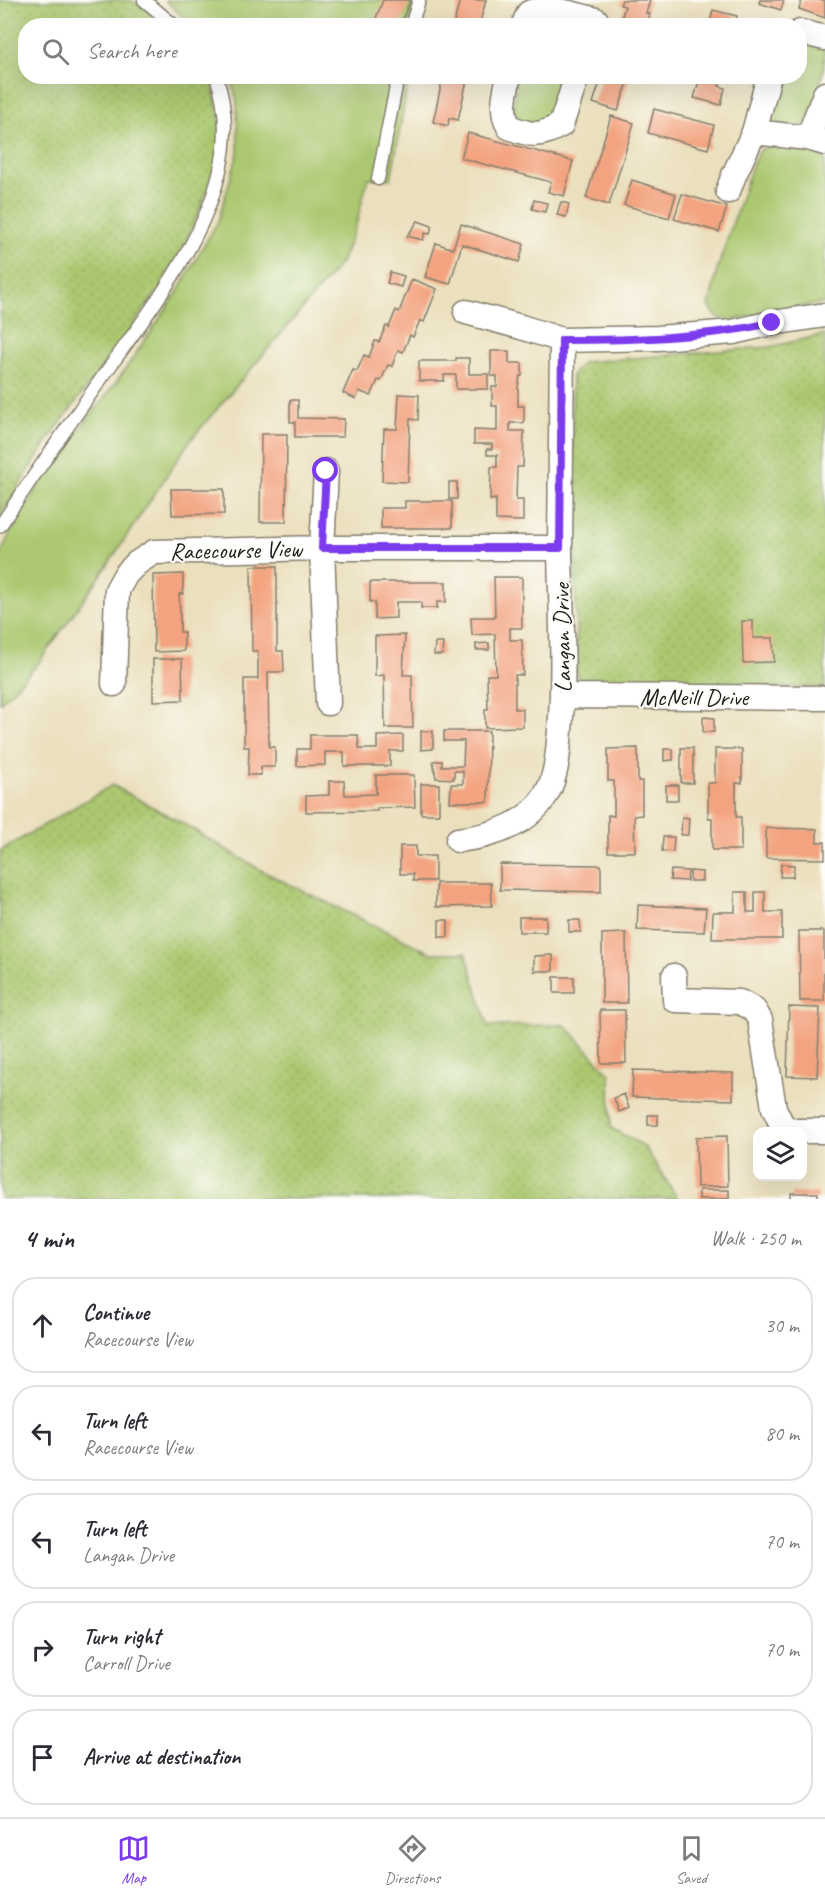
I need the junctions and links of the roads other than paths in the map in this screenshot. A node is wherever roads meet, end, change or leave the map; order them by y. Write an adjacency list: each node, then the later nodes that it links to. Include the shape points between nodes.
1 (144, 0): 4 (lane)
2 (419, 0): 5 (lane)
3 (597, 15): 6 (street, via 541,10)
4 (165, 18)
5 (413, 18)
6 (527, 18)
7 (807, 34): 8 (street)
8 (825, 38)
9 (219, 84): 23 (lane, via 225,154 203,223 153,308)
10 (396, 84): 17 (lane)
11 (507, 84): 12 (street, via 503,116 509,127 529,135 544,134 561,125)
12 (574, 84)
13 (767, 84): 15 (street)
14 (825, 94): 16 (street)
15 (754, 132): 16 (street); 18 (street)
16 (817, 140)
17 (378, 179)
18 (728, 191)
19 (466, 312): 21 (street)
20 (825, 315): 21 (street, via 732,332)
21 (562, 340): 25 (street, Langan Drive)
22 (326, 471): 24 (street, Racecourse View)
23 (0, 526)
24 (322, 548): 25 (street, Racecourse View); 26 (street, Racecourse View, via 154,552 137,563 117,590); 29 (street, Racecourse View)
25 (560, 548): 27 (street, Langan Drive)
26 (114, 684)
27 (563, 696): 28 (street, McNeill Drive); 30 (street, Langan Drive, via 558,757 547,792 530,815 511,826 478,838)
28 (825, 698)
29 (328, 703)
30 (458, 840)
31 (674, 976): 32 (street, via 675,1000 740,1002 754,1010 760,1020 774,1108 782,1125 794,1131)
32 (825, 1131)

